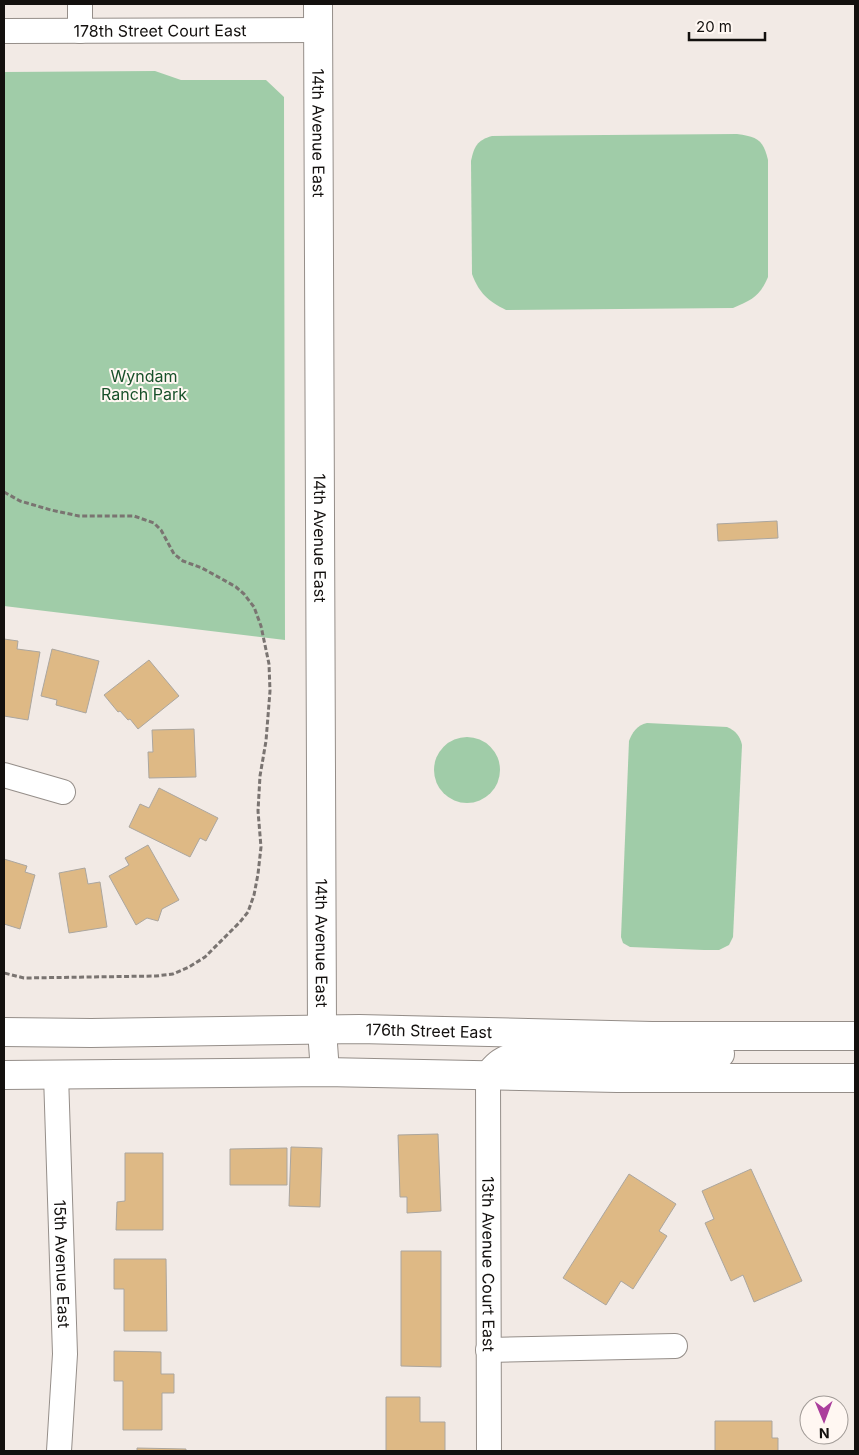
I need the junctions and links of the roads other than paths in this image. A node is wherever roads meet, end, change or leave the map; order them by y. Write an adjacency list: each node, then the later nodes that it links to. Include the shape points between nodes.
1 (80, 4): 4 (street)
2 (318, 4): 3 (main road, 14th Avenue East)
3 (318, 30): 4 (street, 178th Street Court East); 8 (main road, 14th Avenue East)
4 (80, 31): 5 (street, 178th Street Court East)
5 (4, 32)
6 (4, 775): 7 (street)
7 (64, 792)
8 (322, 1030): 9 (main road, 176th Street East); 10 (main road, 176th Street East); 12 (main road, 14th Avenue East)
9 (4, 1032)
10 (798, 1036): 11 (main road, 176th Street East); 15 (main road, via 774,1049 757,1052 513,1057 497,1064)
11 (855, 1036)
12 (325, 1072): 14 (main road); 15 (main road)
13 (4, 1075): 14 (main road)
14 (56, 1075): 19 (street, 15th Avenue East, via 64,1354)
15 (488, 1076): 16 (main road); 18 (street, 13th Avenue Court East)
16 (855, 1078)
17 (675, 1346): 18 (street)
18 (488, 1350): 20 (street, 13th Avenue Court East)
19 (59, 1451)
20 (489, 1451)

